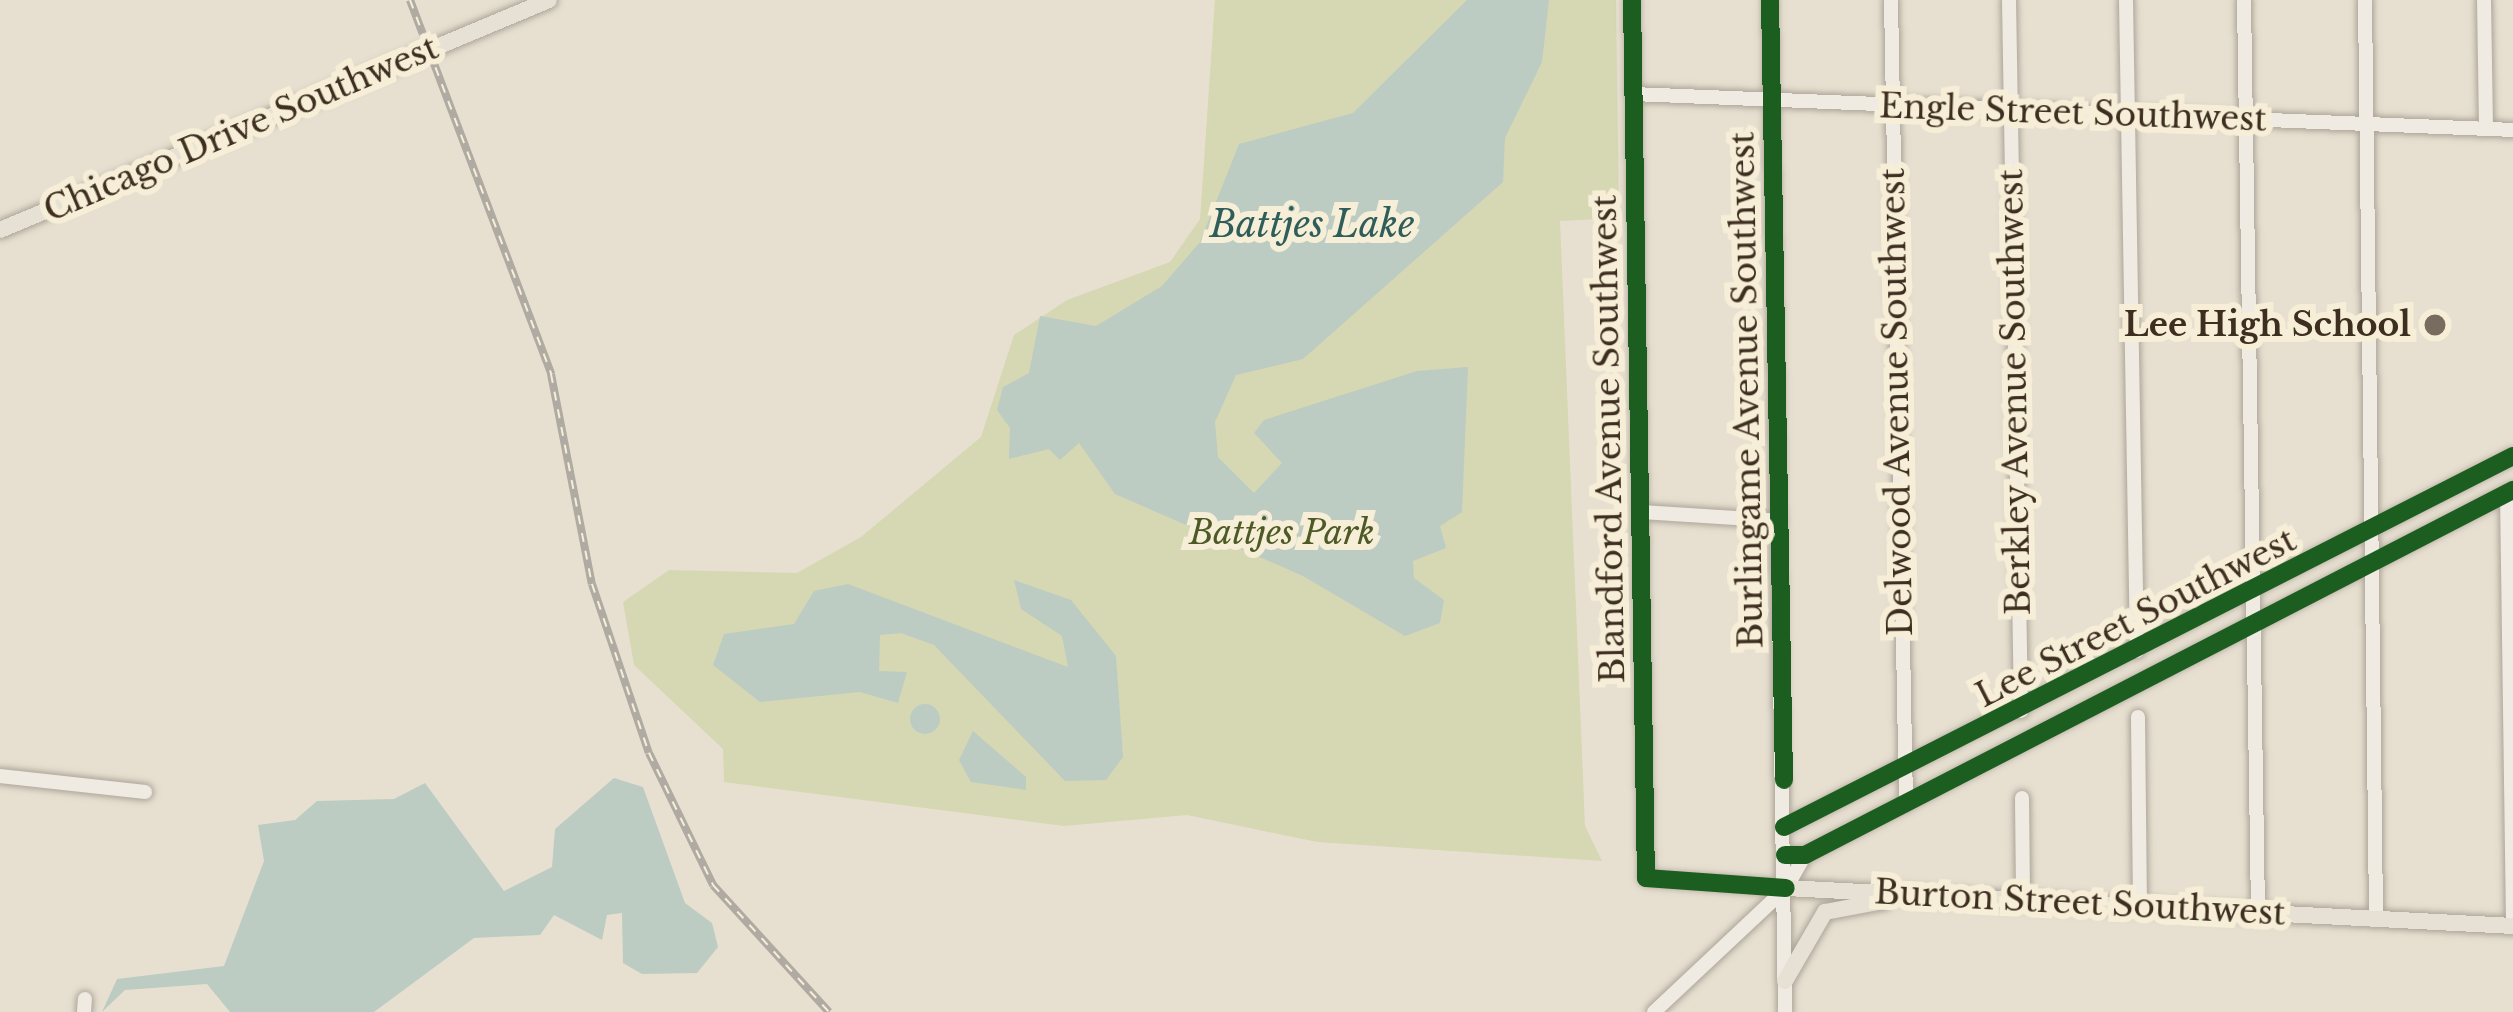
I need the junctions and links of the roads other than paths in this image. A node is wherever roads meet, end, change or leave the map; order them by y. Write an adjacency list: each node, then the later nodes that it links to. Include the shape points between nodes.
1 (549, 0): 19 (main road, Chicago Drive Southwest)
2 (1632, 0): 10 (street, Blandford Avenue Southwest)
3 (1770, 0): 11 (street, Burlingame Avenue Southwest)
4 (1891, 0): 12 (street, Delwood Avenue Southwest)
5 (2009, 0): 13 (street, Berkley Avenue Southwest)
6 (2126, 0): 14 (street)
7 (2244, 0): 15 (street)
8 (2365, 0): 16 (street)
9 (2484, 0): 17 (street)
10 (1633, 94): 11 (street, Engle Street Southwest); 22 (street, Blandford Avenue Southwest)
11 (1772, 101): 12 (street, Engle Street Southwest); 23 (street, Burlingame Avenue Southwest)
12 (1893, 105): 13 (street, Engle Street Southwest); 32 (street, Delwood Avenue Southwest)
13 (2011, 110): 14 (street, Engle Street Southwest); 30 (street, Berkley Avenue Southwest)
14 (2128, 114): 15 (street, Engle Street Southwest); 29 (street)
15 (2246, 119): 16 (street, Engle Street Southwest); 27 (street)
16 (2367, 125): 17 (street, Engle Street Southwest); 24 (street)
17 (2486, 128): 18 (street, Engle Street Southwest)
18 (2513, 130)
19 (0, 230)
20 (2513, 456): 24 (street, Lee Street Southwest)
21 (2510, 491): 25 (street); 26 (street, Lee Street Southwest)
22 (1641, 512): 23 (street); 40 (street, Blandford Avenue Southwest)
23 (1779, 521): 37 (street, Burlingame Avenue Southwest)
24 (2372, 529): 26 (street); 27 (street, Lee Street Southwest)
25 (2511, 554): 47 (street)
26 (2373, 563): 28 (street, Lee Street Southwest); 46 (street)
27 (2253, 592): 28 (street); 29 (street, Lee Street Southwest)
28 (2255, 625): 36 (street, Lee Street Southwest); 45 (street)
29 (2137, 651): 30 (street, Lee Street Southwest)
30 (2021, 711): 32 (street, Lee Street Southwest)
31 (2138, 717): 44 (street)
32 (1902, 773): 36 (street, Delwood Avenue Southwest); 37 (street, Lee Street Southwest)
33 (0, 776): 34 (street)
34 (145, 792)
35 (2021, 798): 43 (street)
36 (1906, 805): 39 (street, Lee Street Southwest)
37 (1784, 827): 38 (street, Burlingame Avenue Southwest)
38 (1785, 855): 39 (street, Lee Street Southwest); 41 (street, Burlingame Avenue Southwest)
39 (1805, 855): 41 (street)
40 (1646, 878): 41 (street, Burton Street Southwest)
41 (1786, 888): 42 (main road, Burton Street Southwest); 48 (street, Burlingame Avenue Southwest); 49 (street)
42 (1911, 894): 43 (main road, Burton Street Southwest); 48 (main road, via 1826,912)
43 (2023, 900): 44 (main road, Burton Street Southwest)
44 (2140, 905): 45 (main road, Burton Street Southwest)
45 (2258, 912): 46 (main road, Burton Street Southwest)
46 (2376, 919): 47 (main road, Burton Street Southwest)
47 (2513, 926)
48 (1785, 981): 50 (street, Burlingame Avenue Southwest)
49 (1654, 1012)
50 (1785, 1012)

